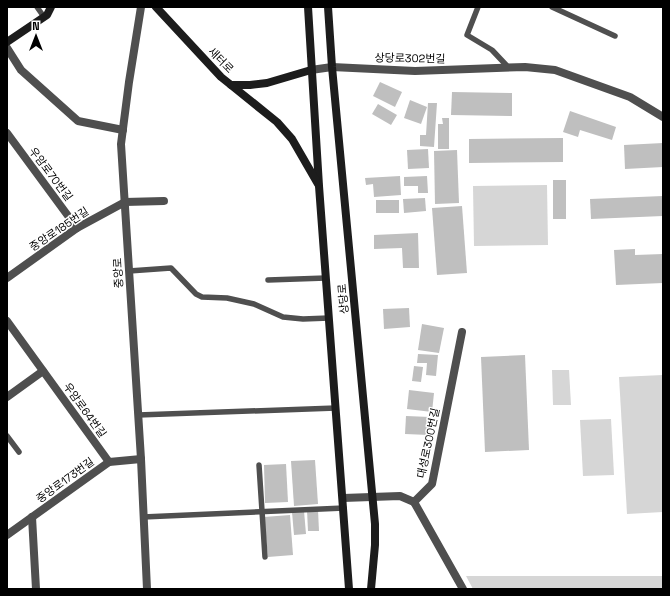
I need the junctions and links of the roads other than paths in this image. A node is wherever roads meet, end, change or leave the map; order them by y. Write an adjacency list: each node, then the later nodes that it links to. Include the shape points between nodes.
1 (37, 7): 9 (lane)
2 (51, 7): 9 (main road)
3 (141, 7): 18 (street, 중앙로)
4 (156, 7): 16 (main road, 새터로)
5 (308, 7): 15 (main road, 상당로)
6 (328, 7): 13 (main road, 상당로)
7 (478, 7): 14 (lane, via 467,35 492,50)
8 (552, 7): 10 (lane)
9 (44, 17): 11 (main road)
10 (615, 36)
11 (7, 42)
12 (7, 48): 18 (street, via 21,70 78,121)
13 (332, 67): 14 (street, 상당로302번길, via 415,71); 15 (street, 상당로302번길); 40 (main road, 상당로)
14 (509, 68): 17 (street, 상당로302번길, via 555,70 630,97)
15 (311, 70): 16 (main road, 새터로, via 267,83); 20 (main road, 상당로)
16 (231, 85): 20 (main road, via 277,122 292,140)
17 (663, 117)
18 (123, 130): 22 (street, 중앙로, via 121,144)
19 (7, 133): 23 (street, 우암로70번길)
20 (319, 186): 26 (main road, 상당로)
21 (164, 201): 22 (street)
22 (125, 202): 23 (street, 중앙로185번길); 24 (street, 중앙로)
23 (77, 228): 25 (street, 중앙로185번길)
24 (129, 271): 28 (lane, 상당로, via 171,268 202,297 227,298 254,304 283,317); 34 (street, 중앙로)
25 (7, 278)
26 (326, 278): 27 (lane); 28 (main road, 상당로)
27 (268, 280)
28 (329, 318): 33 (main road, 상당로)
29 (7, 321): 31 (street, 우암로64번길)
30 (462, 332): 42 (street, 대성로300번길, via 432,484)
31 (43, 371): 32 (street); 38 (street, 우암로64번길)
32 (7, 397)
33 (336, 408): 34 (lane); 41 (main road, 상당로)
34 (138, 415): 37 (street, 중앙로)
35 (7, 436): 36 (lane)
36 (19, 452)
37 (141, 458): 38 (street, 중앙로173번길); 46 (street, 중앙로)
38 (109, 462): 45 (street, 중앙로173번길)
39 (259, 465): 44 (lane)
40 (372, 497): 41 (street); 42 (street, via 400,496); 52 (main road, 상당로, via 375,545)
41 (343, 498): 43 (main road, 상당로)
42 (414, 502): 53 (street)
43 (344, 508): 44 (lane); 51 (main road, 상당로)
44 (262, 511): 46 (lane); 48 (lane)
45 (32, 516): 47 (street, 중앙로173번길); 49 (street)
46 (143, 516): 50 (street, 중앙로)
47 (7, 535)
48 (264, 557)
49 (36, 589)
50 (147, 589)
51 (349, 589)
52 (371, 589)
53 (463, 589)

